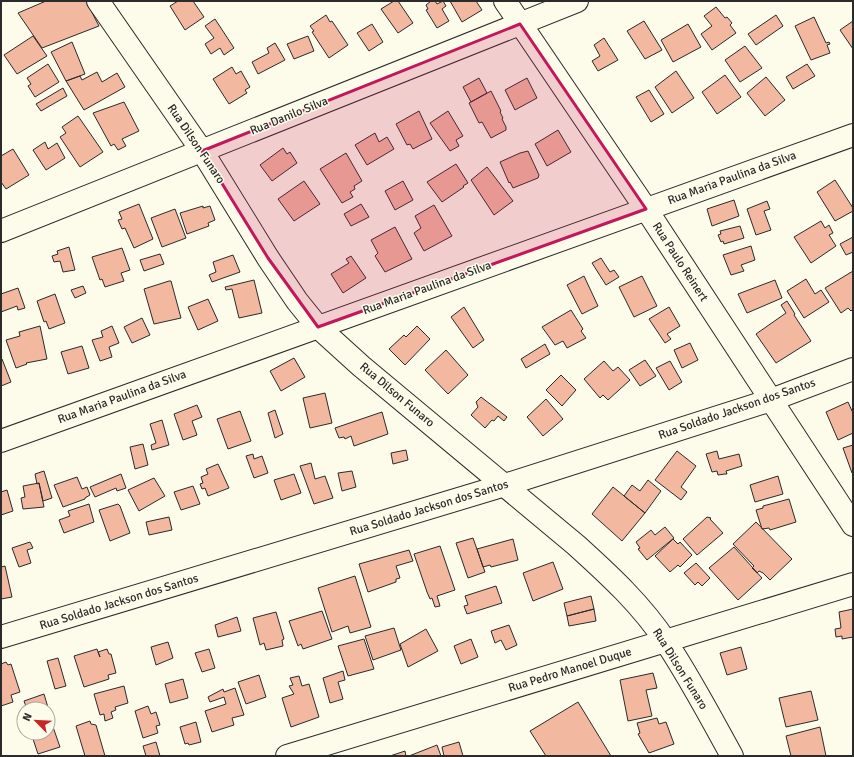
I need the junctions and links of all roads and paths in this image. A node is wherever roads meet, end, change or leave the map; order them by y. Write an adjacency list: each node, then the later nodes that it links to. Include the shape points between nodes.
1 (98, 1): 6 (street, Rua Dilson Funaro)
2 (505, 1): 4 (street, Rua Paulo Reinert)
3 (577, 1): 4 (street, Rua Danilo Silva)
4 (520, 24): 6 (street, Rua Danilo Silva); 7 (street, Rua Paulo Reinert)
5 (853, 135): 7 (street, Rua Maria Paulina da Silva)
6 (202, 151): 8 (street, Rua Danilo Silva); 9 (street, Rua Dilson Funaro, via 268,258)
7 (646, 209): 9 (street, Rua Maria Paulina da Silva); 11 (street, Rua Paulo Reinert)
8 (1, 231)
9 (318, 327): 12 (street, Rua Maria Paulina da Silva); 13 (street, Rua Dilson Funaro, via 361,366)
10 (853, 369): 11 (street, Rua Soldado Jackson dos Santos)
11 (771, 400): 13 (street, Rua Soldado Jackson dos Santos); 14 (street, Rua Paulo Reinert)
12 (1, 441)
13 (505, 485): 16 (street, Rua Soldado Jackson dos Santos); 17 (street, Rua Dilson Funaro, via 604,571)
14 (853, 525)
15 (853, 584): 17 (street, Rua Pedro Manoel Duque)
16 (1, 637)
17 (666, 641): 18 (street, Rua Pedro Manoel Duque); 19 (street, Rua Dilson Funaro)
18 (287, 756)
19 (732, 756)

